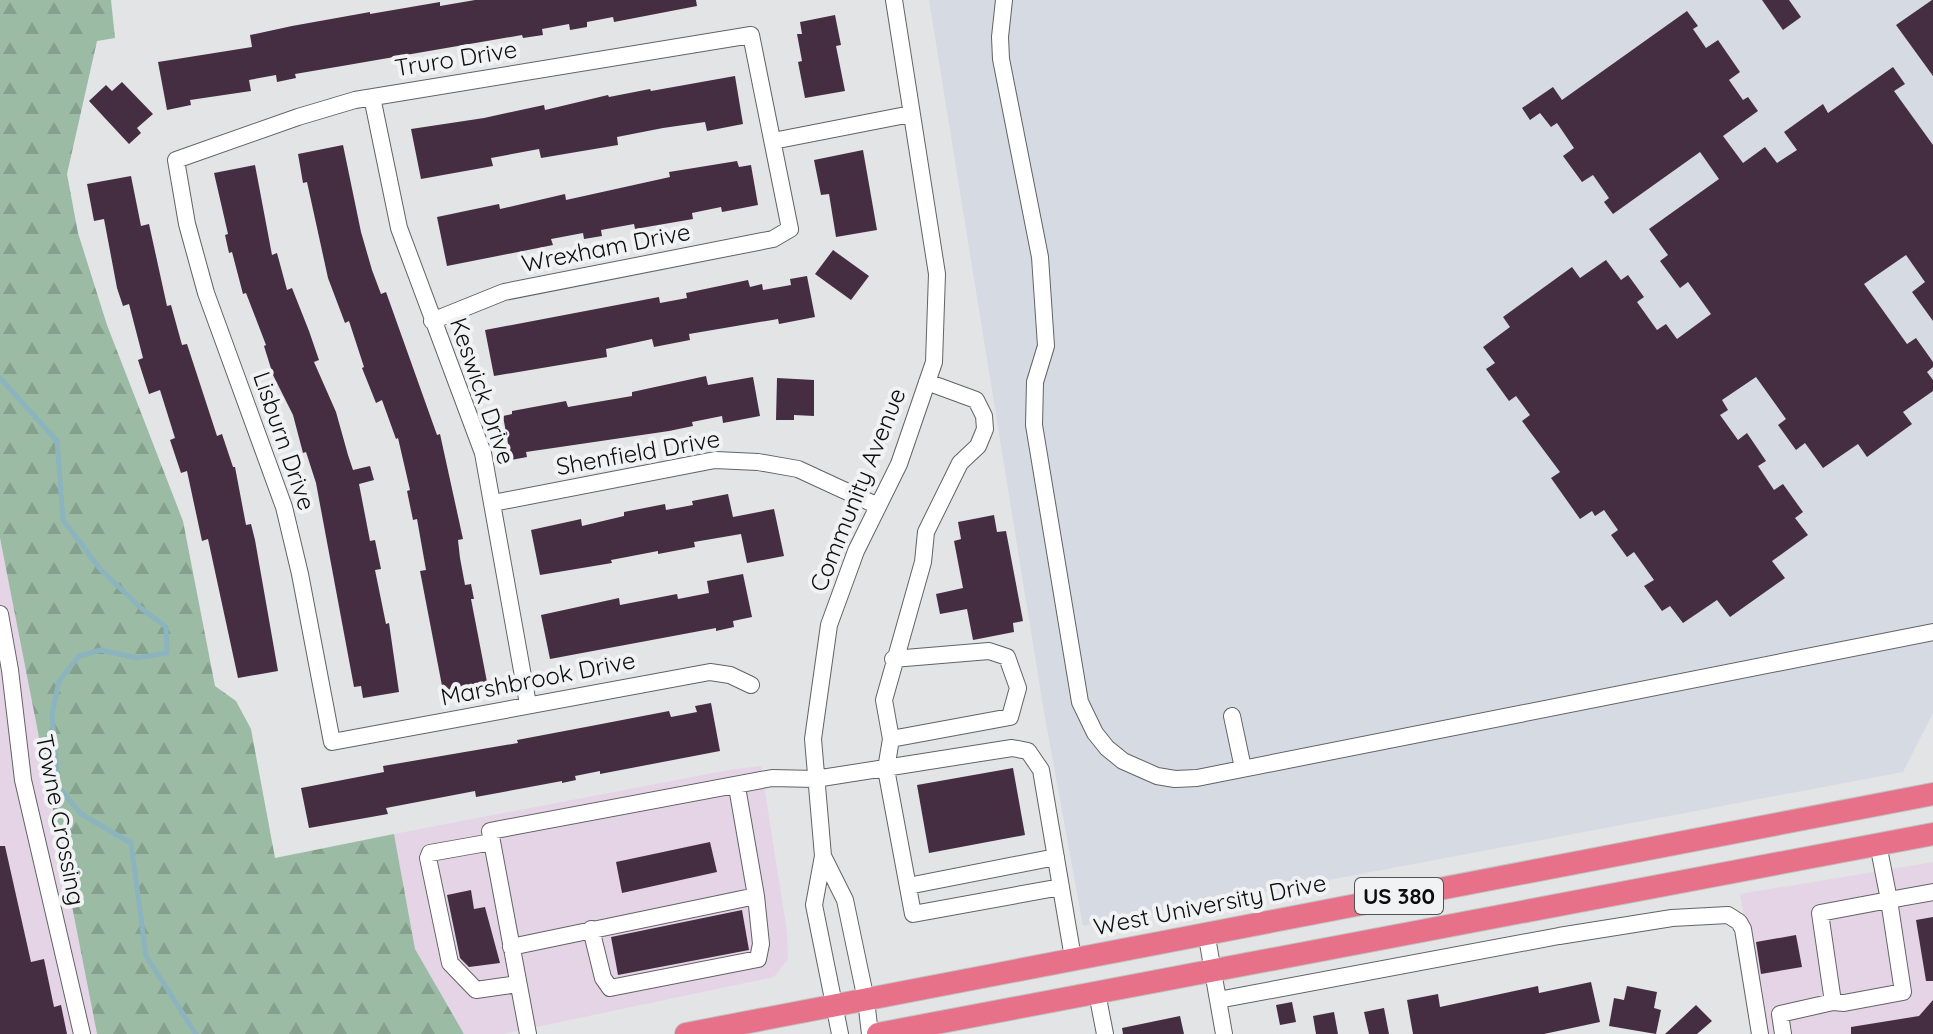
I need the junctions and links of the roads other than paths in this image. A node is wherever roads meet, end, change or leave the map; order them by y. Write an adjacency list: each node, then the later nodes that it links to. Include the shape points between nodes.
1 (894, 0): 4 (street, Community Avenue)
2 (1004, 0): 19 (street, via 1001,59 1041,272 1046,346 1035,382 1034,425 1080,702 1107,748 1139,770 1175,779)
3 (372, 97): 5 (street, Truro Drive, via 751,35); 6 (street, Truro Drive); 7 (street, Keswick Drive, via 399,228)
4 (911, 114): 5 (street); 8 (street, Community Avenue, via 937,274 934,362)
5 (773, 141): 7 (street, Wrexham Drive, via 790,229 773,239 504,292)
6 (176, 160): 18 (street, Lisburn Drive, via 206,293 284,507)
7 (432, 321): 9 (street, Keswick Drive, via 483,453)
8 (927, 382): 10 (street, Community Avenue, via 899,464); 13 (street, via 976,400 985,429 978,446 960,463 926,532 923,562)
9 (493, 503): 10 (street, Shenfield Drive, via 715,460 798,469); 15 (street, Keswick Drive)
10 (878, 506): 21 (street, Community Avenue, via 829,625 813,739)
11 (0, 614): 45 (street, Towne Crossing, via 23,780)
12 (1933, 632): 19 (street)
13 (893, 659): 17 (street, via 884,700); 17 (street, via 989,651 1007,657 1018,688 1010,717)
14 (751, 685): 15 (street, Marshbrook Drive, via 710,672)
15 (528, 704): 18 (street, Marshbrook Drive)
16 (1232, 716): 19 (street)
17 (891, 739): 20 (street)
18 (332, 742)
19 (1243, 768)
20 (886, 769): 21 (street); 28 (street, via 1012,748 1028,751 1041,770); 29 (street)
21 (815, 779): 22 (street, via 772,778); 27 (street, Community Avenue)
22 (737, 787): 25 (street, via 490,831); 32 (street)
23 (1933, 794): 35 (highway, West University Drive / US 380)
24 (1933, 834): 26 (highway, US 380)
25 (492, 842): 36 (street); 39 (street, via 430,853 428,858 450,963 476,990)
26 (1878, 844): 33 (street); 38 (highway, US 380)
27 (823, 856): 41 (street, Community Avenue, via 845,900); 44 (street, Community Avenue, via 814,905)
28 (1056, 857): 29 (street); 30 (street)
29 (908, 886): 30 (street, via 913,914)
30 (1061, 887): 37 (street)
31 (1933, 892): 33 (street)
32 (756, 896): 34 (street); 34 (street, via 758,959 610,988)
33 (1889, 900): 43 (street, via 1820,913); 43 (street, via 1903,992)
34 (591, 929): 36 (street)
35 (1206, 932): 37 (highway, West University Drive / US 380); 38 (street)
36 (511, 947): 39 (street)
37 (1073, 958): 41 (highway, West University Drive / US 380)
38 (1213, 971): 40 (highway, US 380); 42 (street)
39 (518, 984): 46 (street)
40 (1097, 993): 50 (highway, US 380); 51 (street)
41 (866, 1000): 44 (highway, West University Drive / US 380); 49 (street, Community Avenue)
42 (1218, 1000): 52 (street); 53 (street, via 1573,933 1722,914 1743,929)
43 (1833, 1002): 54 (street, via 1780,1014)
44 (834, 1006): 47 (highway, West University Drive / US 380); 48 (street, Community Avenue)
45 (82, 1034)
46 (528, 1034)
47 (686, 1034)
48 (840, 1034)
49 (870, 1034)
50 (878, 1034)
51 (1105, 1034)
52 (1224, 1034)
53 (1760, 1034)
54 (1783, 1034)

